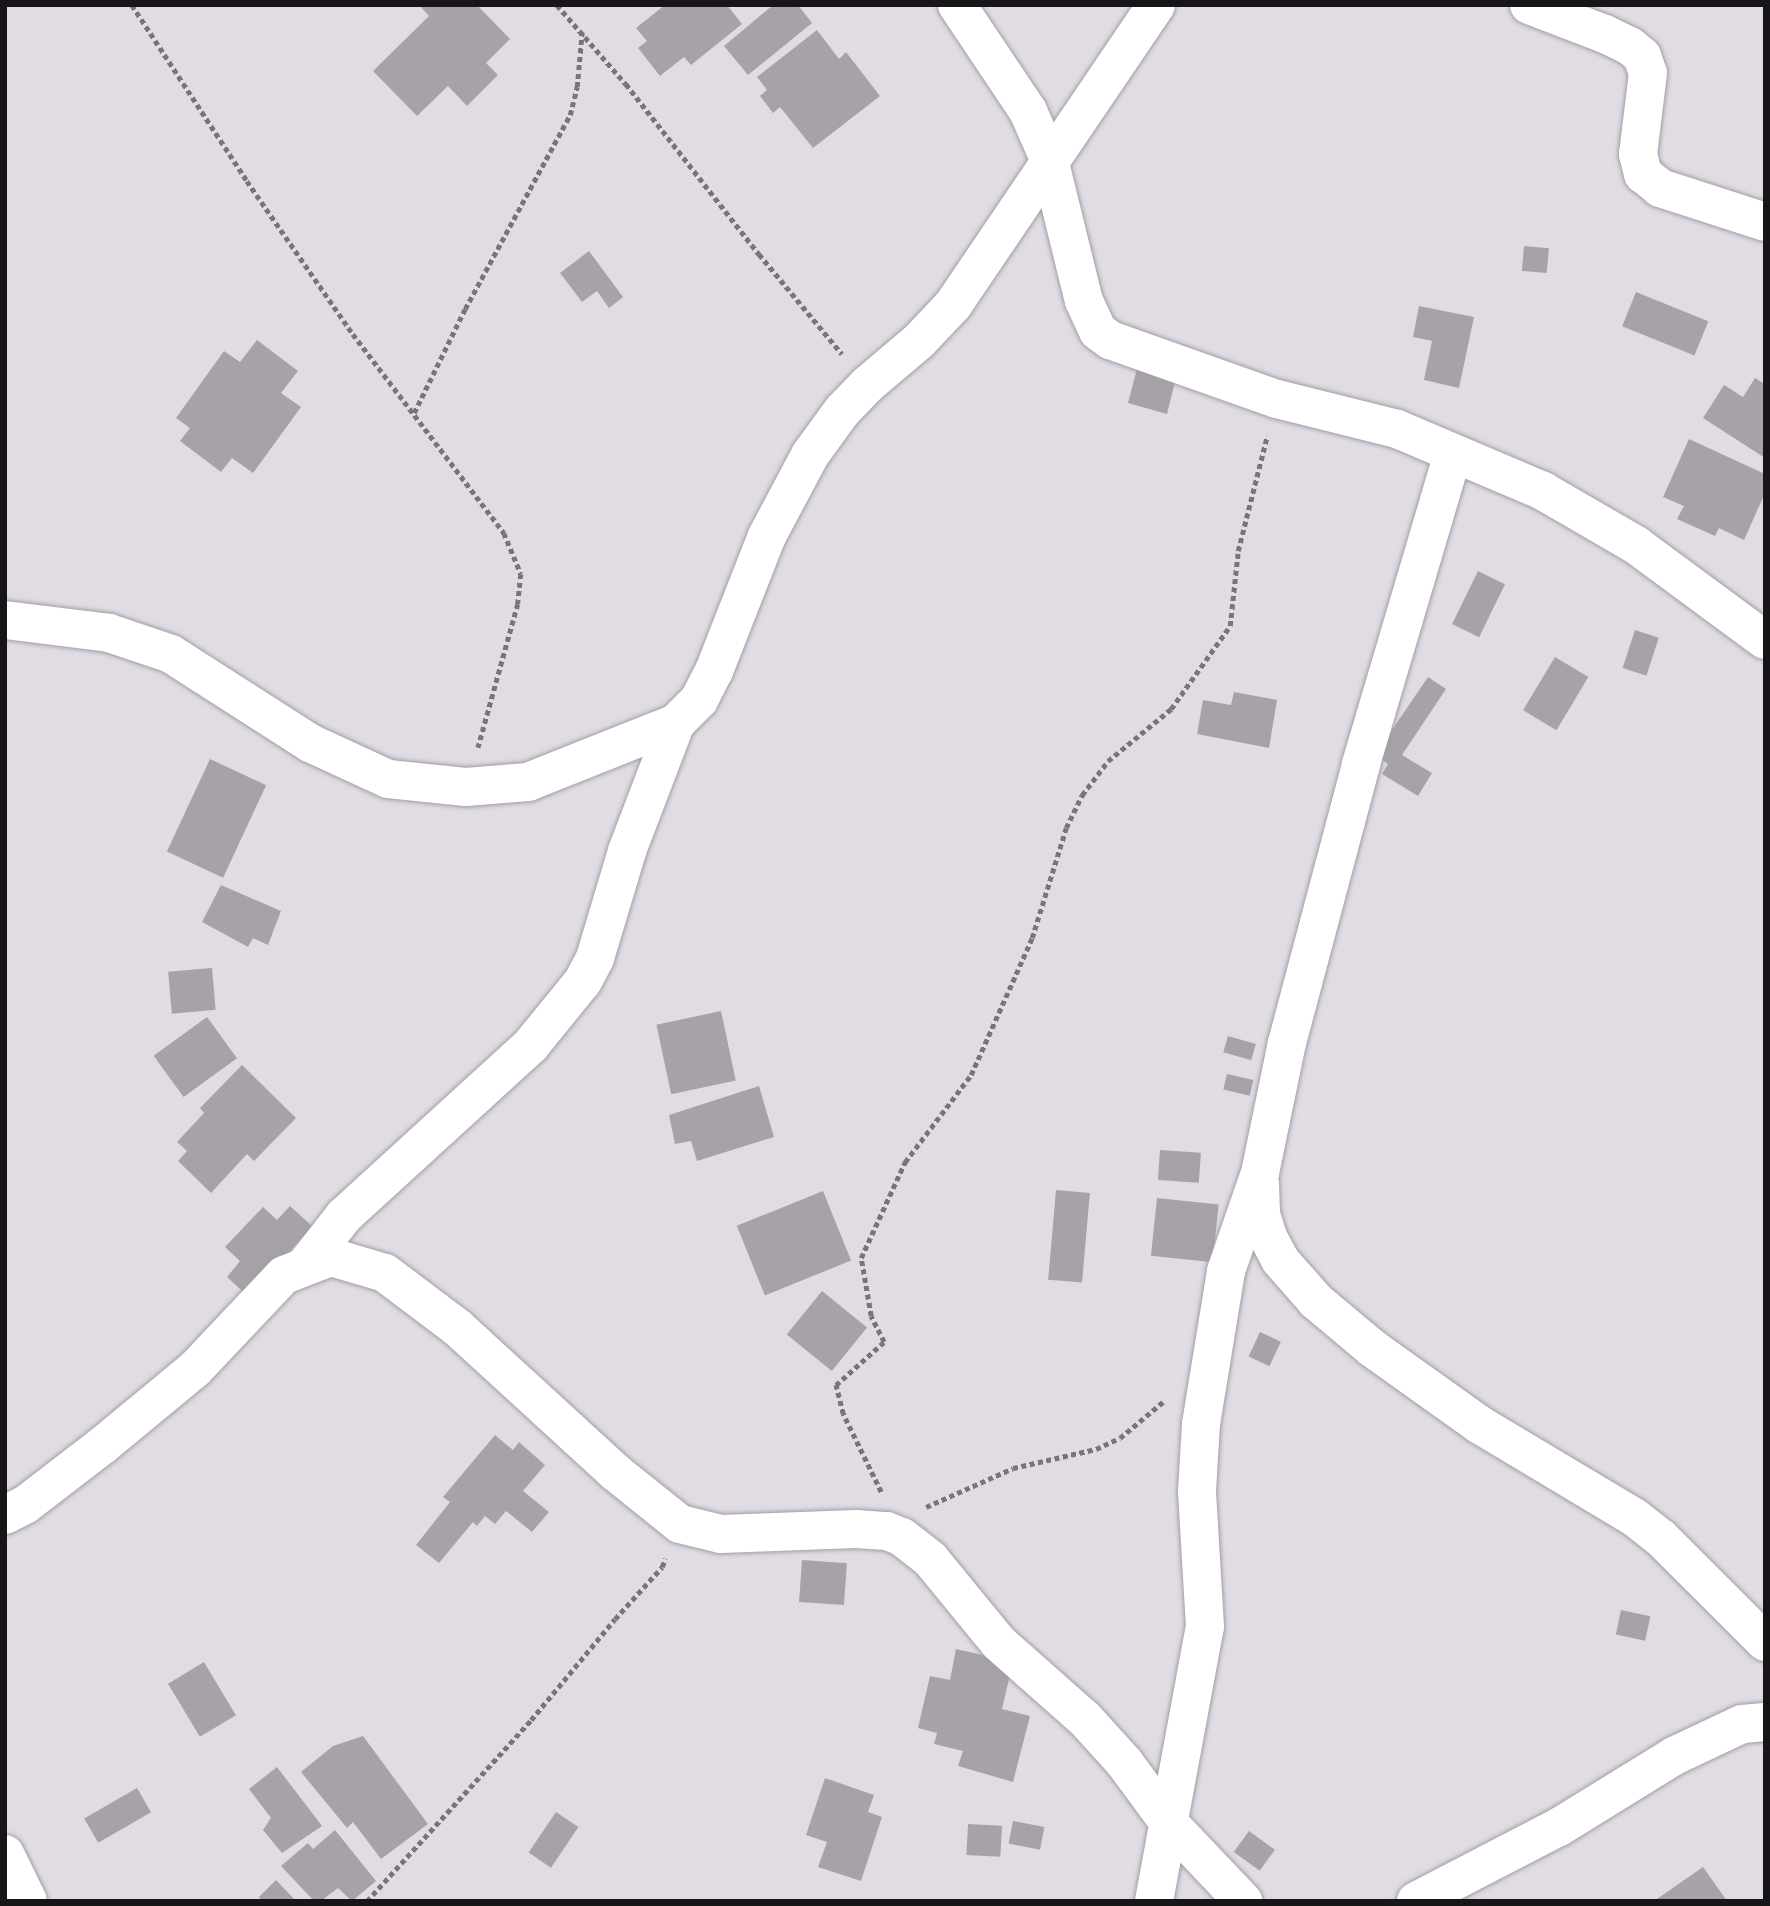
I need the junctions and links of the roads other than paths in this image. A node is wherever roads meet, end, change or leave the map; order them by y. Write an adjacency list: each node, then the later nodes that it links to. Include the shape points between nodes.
1 (957, 5): 4 (street, via 1028,111)
2 (1156, 5): 4 (street)
3 (1529, 5): 5 (street, via 1605,34 1642,56 1648,73 1638,153 1643,174 1660,188)
4 (1048, 159): 6 (street, via 1084,301 1098,331 1110,340 1277,399 1396,429); 9 (street, via 953,304 919,341 867,384 810,455 767,536 699,700)
5 (1765, 222)
6 (1453, 453): 8 (street, via 1543,491 1636,545); 10 (street, via 1361,764 1287,1044)
7 (5, 620): 9 (street, via 109,633 171,654 310,743 388,779 466,787 528,782)
8 (1765, 640)
9 (676, 723): 11 (street, via 583,981 531,1045 344,1216)
10 (1260, 1173): 13 (street, via 1261,1214 1268,1237 1280,1260 1316,1301 1480,1425 1634,1517); 15 (street, via 1226,1271 1202,1411 1197,1491 1205,1627)
11 (307, 1263): 12 (street, via 284,1275 195,1369 25,1505); 15 (street, via 331,1257 385,1273 458,1328 664,1514 699,1531 856,1530 887,1531 902,1537 931,1559 999,1643 1086,1719)
12 (5, 1515)
13 (1765, 1642)
14 (1765, 1722): 20 (street, via 1742,1724 1674,1756 1559,1827)
15 (1169, 1823): 18 (street); 19 (street)
16 (5, 1854): 17 (street)
17 (28, 1901)
18 (1154, 1901)
19 (1243, 1901)
20 (1416, 1901)

